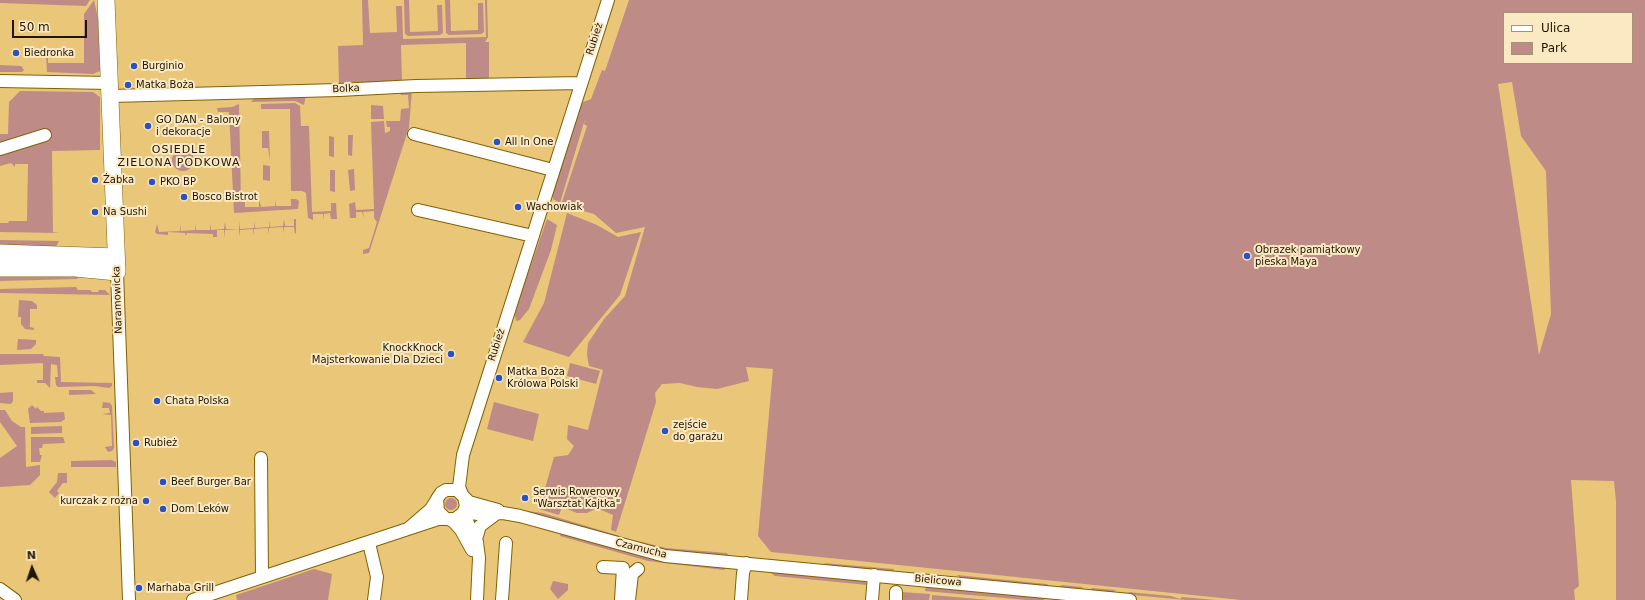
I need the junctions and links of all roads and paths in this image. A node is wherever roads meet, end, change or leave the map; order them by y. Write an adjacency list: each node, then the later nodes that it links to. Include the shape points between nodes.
1 (106, 0): 5 (street, Naramowicka)
2 (608, 0): 4 (street, Rubież)
3 (0, 81): 5 (street, Bolka)
4 (581, 83): 5 (street, Bolka, via 339,90); 9 (street, Rubież)
5 (110, 89): 13 (street, Naramowicka)
6 (414, 134): 9 (street)
7 (45, 135): 8 (street)
8 (0, 149)
9 (553, 170): 11 (street, Rubież)
10 (418, 210): 11 (street)
11 (533, 236): 15 (street, Rubież)
12 (0, 253): 13 (street)
13 (116, 264): 14 (street, via 75,268); 36 (street, Naramowicka, via 129,518)
14 (0, 268)
15 (463, 455): 17 (street, Rubież); 18 (street, Rubież, via 459,487)
16 (261, 458): 32 (street)
17 (446, 490): 18 (street, via 453,489); 19 (street)
18 (463, 496): 20 (street, via 466,506); 21 (street, Czarnucha, via 469,502 497,510)
19 (436, 501): 22 (street, via 438,511); 23 (street, via 431,509)
20 (463, 512): 21 (street, Czarnucha); 22 (street, via 456,518); 24 (street)
21 (499, 514): 24 (street, via 480,526); 28 (street, Czarnucha, via 528,518 652,554)
22 (448, 519): 23 (street, via 440,518); 27 (street, via 456,523 464,534)
23 (408, 529): 25 (street)
24 (476, 539): 27 (street)
25 (369, 543): 32 (street); 38 (street, via 377,577)
26 (506, 544): 40 (street)
27 (478, 564): 39 (street)
28 (746, 564): 31 (street, Bielicowa); 43 (street)
29 (603, 567): 41 (street, via 623,568)
30 (638, 569): 42 (street, via 632,574)
31 (874, 575): 34 (street, Bielicowa); 44 (street)
32 (262, 577): 37 (street)
33 (0, 589): 35 (street)
34 (1054, 596): 45 (street, Bielicowa)
35 (15, 600)
36 (129, 600)
37 (193, 600)
38 (374, 600)
39 (477, 600)
40 (502, 600)
41 (620, 600)
42 (630, 600)
43 (741, 600)
44 (872, 600)
45 (1130, 600)

